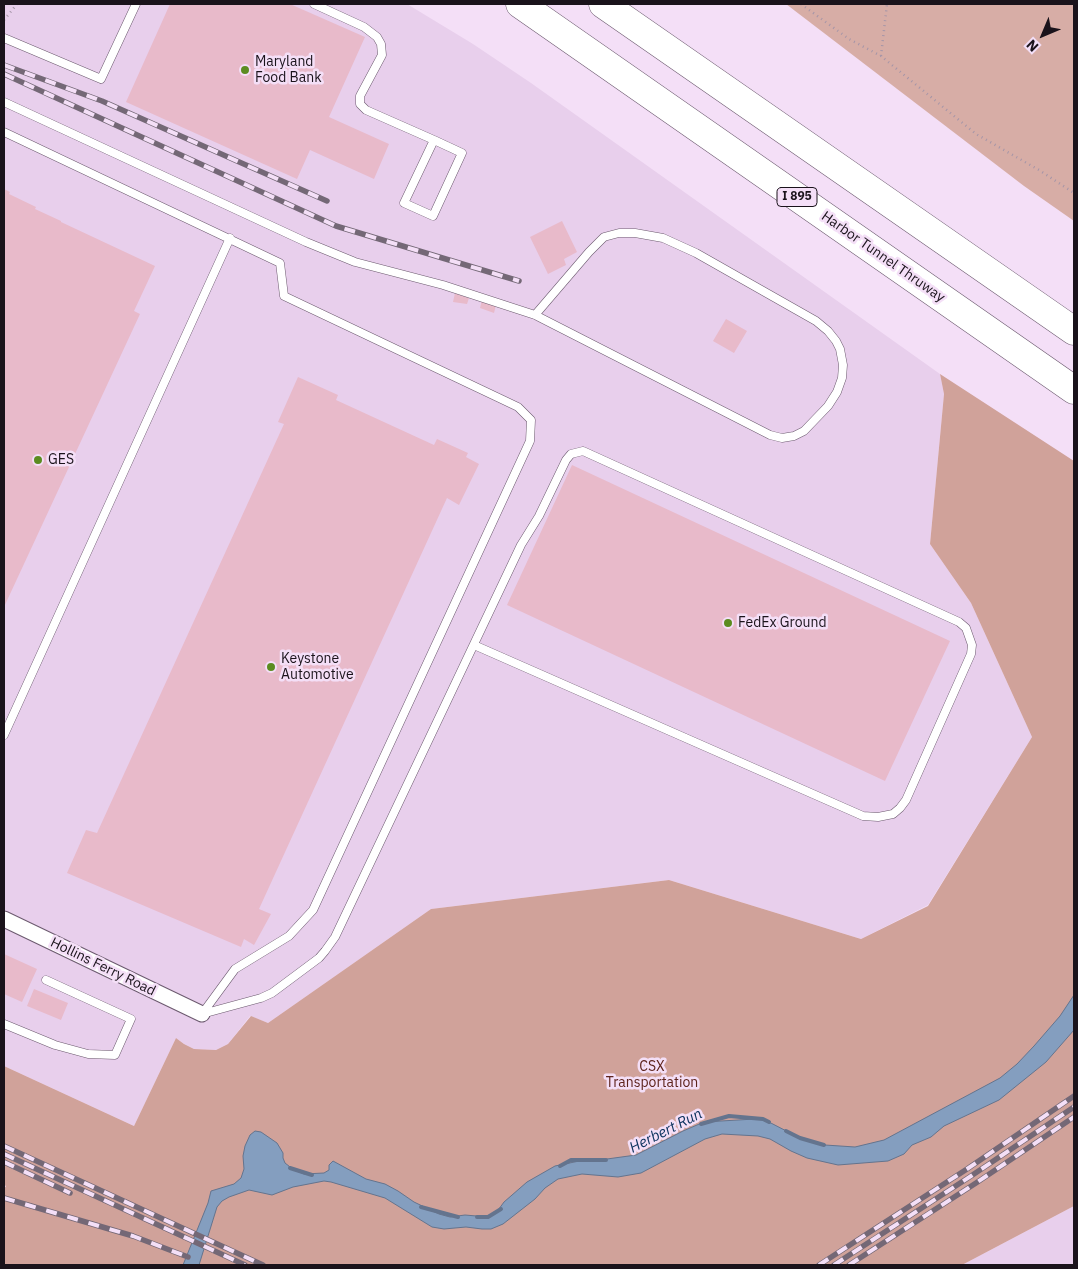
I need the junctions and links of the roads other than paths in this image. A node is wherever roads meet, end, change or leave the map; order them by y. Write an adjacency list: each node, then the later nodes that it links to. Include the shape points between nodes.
1 (136, 4): 5 (lane, via 101,79)
2 (314, 4): 8 (lane, via 364,27 377,36 381,44 382,55 360,96 360,104 366,110)
3 (520, 4): 12 (highway, Harbor Tunnel Thruway / I 895)
4 (602, 4): 11 (highway)
5 (4, 38)
6 (4, 102): 10 (lane, via 346,259)
7 (4, 132): 9 (lane)
8 (434, 140): 8 (lane, via 462,152 434,216 404,204)
9 (230, 238): 14 (lane); 17 (lane, via 280,263 284,296 518,407 531,420 530,441 313,910 289,936 235,969)
10 (535, 314): 10 (lane, via 770,435 782,438 794,436 814,422 837,392 842,378 840,349 828,331 816,321 696,252 663,238 635,232 604,237)
11 (1074, 331)
12 (1074, 390)
13 (474, 645): 13 (lane, via 566,460 571,454 583,451 959,622 966,628 972,645 971,654 906,800 893,814 878,817 863,816); 17 (lane, via 335,937 325,951 261,998)
14 (4, 735)
15 (4, 919): 17 (street, Hollins Ferry Road)
16 (46, 980): 18 (lane, via 132,1018 115,1055 88,1054 55,1045)
17 (202, 1014)
18 (4, 1024)

